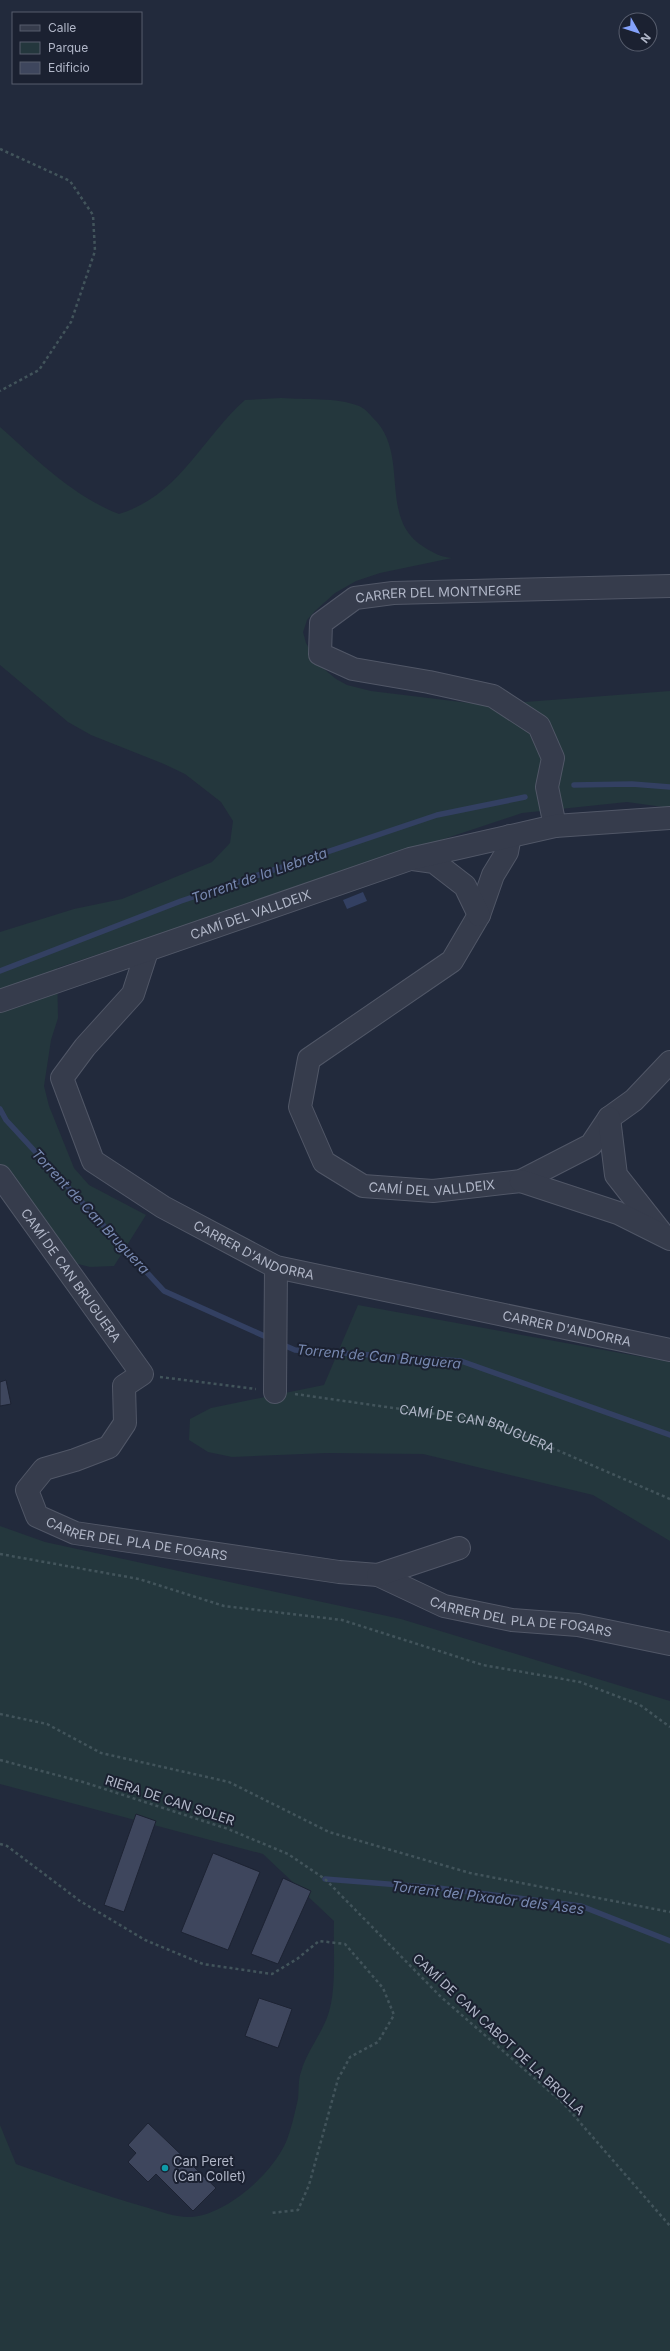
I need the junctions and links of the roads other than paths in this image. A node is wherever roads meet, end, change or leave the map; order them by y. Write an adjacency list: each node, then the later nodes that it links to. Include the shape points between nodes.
1 (666, 584): 3 (street, CARRER DEL MONTNEGRE, via 393,593 355,598 321,623 320,654 353,669 493,696 539,726 553,758 547,787)
2 (670, 818): 3 (street)
3 (555, 826): 4 (street)
4 (510, 836): 5 (street); 6 (street, CAMÍ DEL VALLDEIX, via 507,852 491,880)
5 (410, 859): 6 (street, CAMÍ DEL VALLDEIX, via 434,862 465,886); 7 (street, CAMÍ DEL VALLDEIX)
6 (479, 915): 12 (street, CAMÍ DEL VALLDEIX, via 452,961 309,1059 300,1107 324,1162 363,1186 433,1191)
7 (147, 951): 8 (street, CAMÍ DEL VALLDEIX); 14 (street, CARRER D'ANDORRA, via 133,994 85,1047 62,1078 93,1161 162,1207)
8 (0, 1001)
9 (670, 1062): 10 (street, CAMÍ DEL VALLDEIX, via 634,1100)
10 (609, 1118): 12 (street, CAMÍ DEL VALLDEIX, via 591,1145); 13 (street, via 616,1175)
11 (0, 1176): 16 (street, CAMÍ DE CAN BRUGUERA)
12 (521, 1180): 13 (street, via 618,1213)
13 (667, 1238)
14 (276, 1267): 15 (street, CARRER D'ANDORRA); 17 (street)
15 (670, 1350)
16 (133, 1380): 19 (street, CARRER DEL PLA DE FOGARS, via 125,1423 109,1447 44,1469 27,1490 37,1516 75,1533 339,1572)
17 (275, 1392)
18 (459, 1548): 19 (street, CARRER DEL PLA DE FOGARS)
19 (378, 1575): 20 (street, CARRER DEL PLA DE FOGARS, via 444,1606 512,1620 578,1625)
20 (670, 1644)

